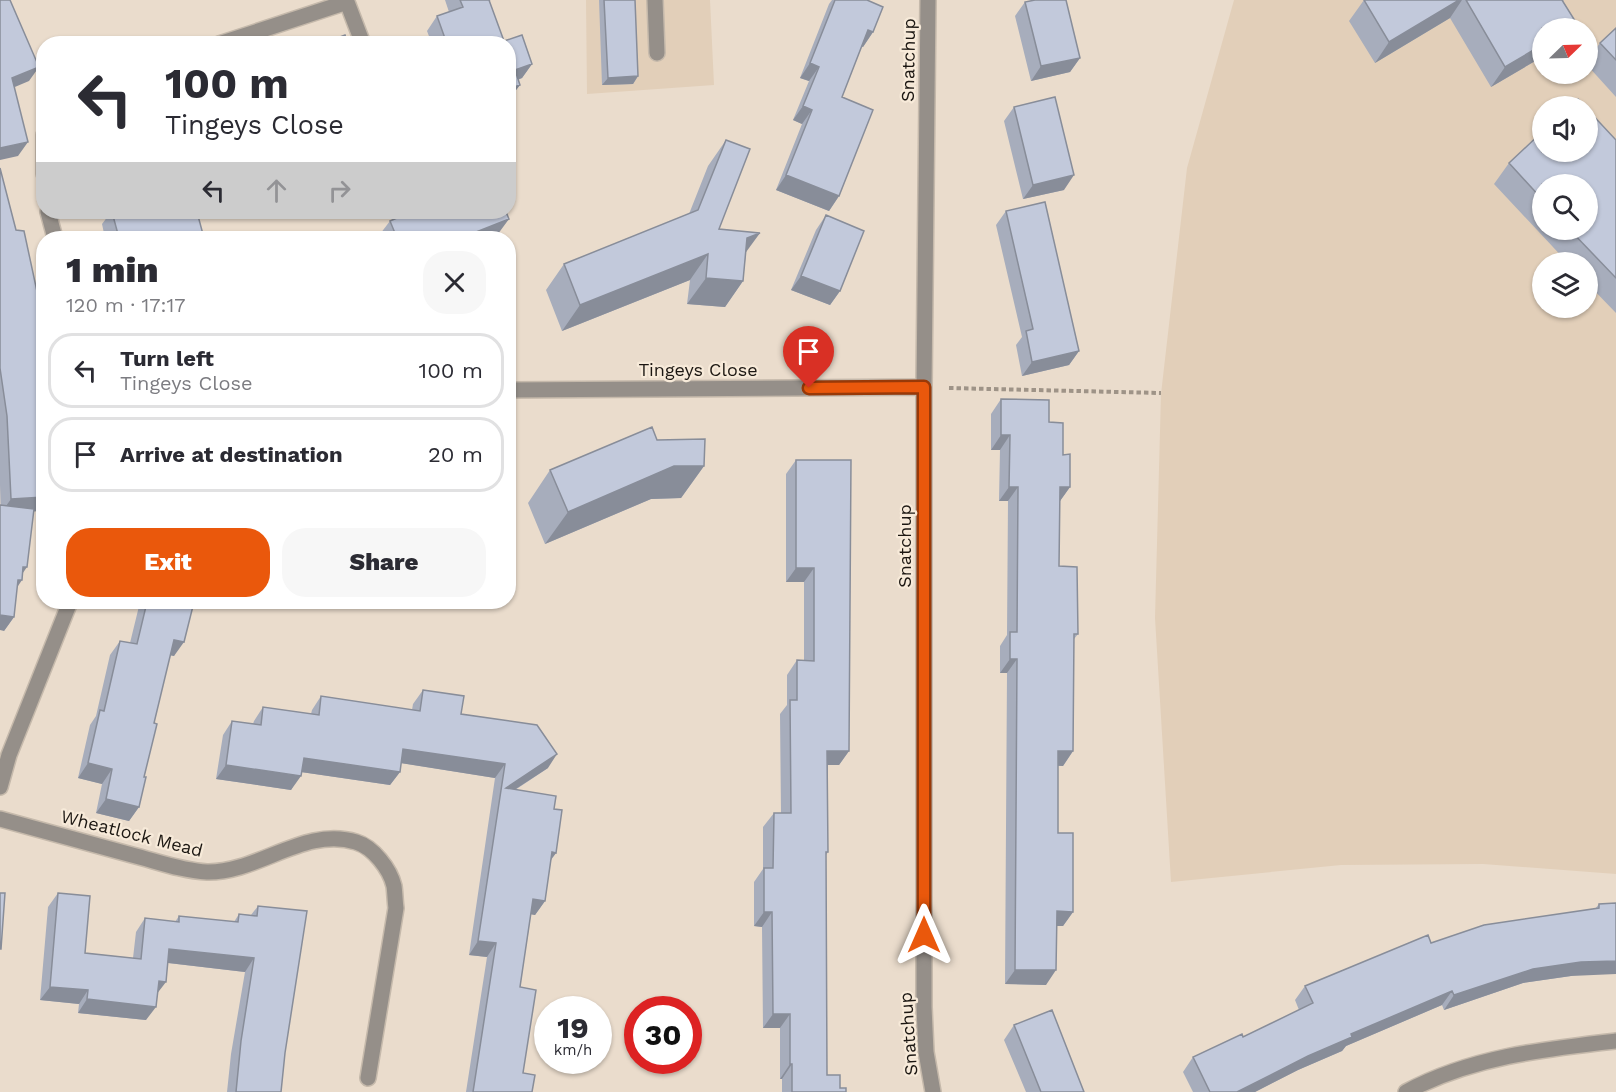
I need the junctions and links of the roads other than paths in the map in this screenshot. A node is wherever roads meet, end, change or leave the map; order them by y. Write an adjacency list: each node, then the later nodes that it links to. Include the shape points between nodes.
1 (655, 0): 6 (street)
2 (928, 0): 7 (street, Snatchup)
3 (350, 1): 4 (street); 5 (street)
4 (243, 36)
5 (361, 36)
6 (657, 53)
7 (924, 387): 8 (street, Tingeys Close); 14 (street, Snatchup, via 924,1007)
8 (516, 390)
9 (67, 609): 10 (street)
10 (0, 787)
11 (0, 819): 13 (street, Wheatlock Mead, via 206,872 249,864 299,845 337,838 359,843 372,852 394,884 396,908)
12 (1616, 1041): 15 (street, via 1556,1047 1485,1061)
13 (368, 1078)
14 (933, 1092)
15 (1406, 1092)

